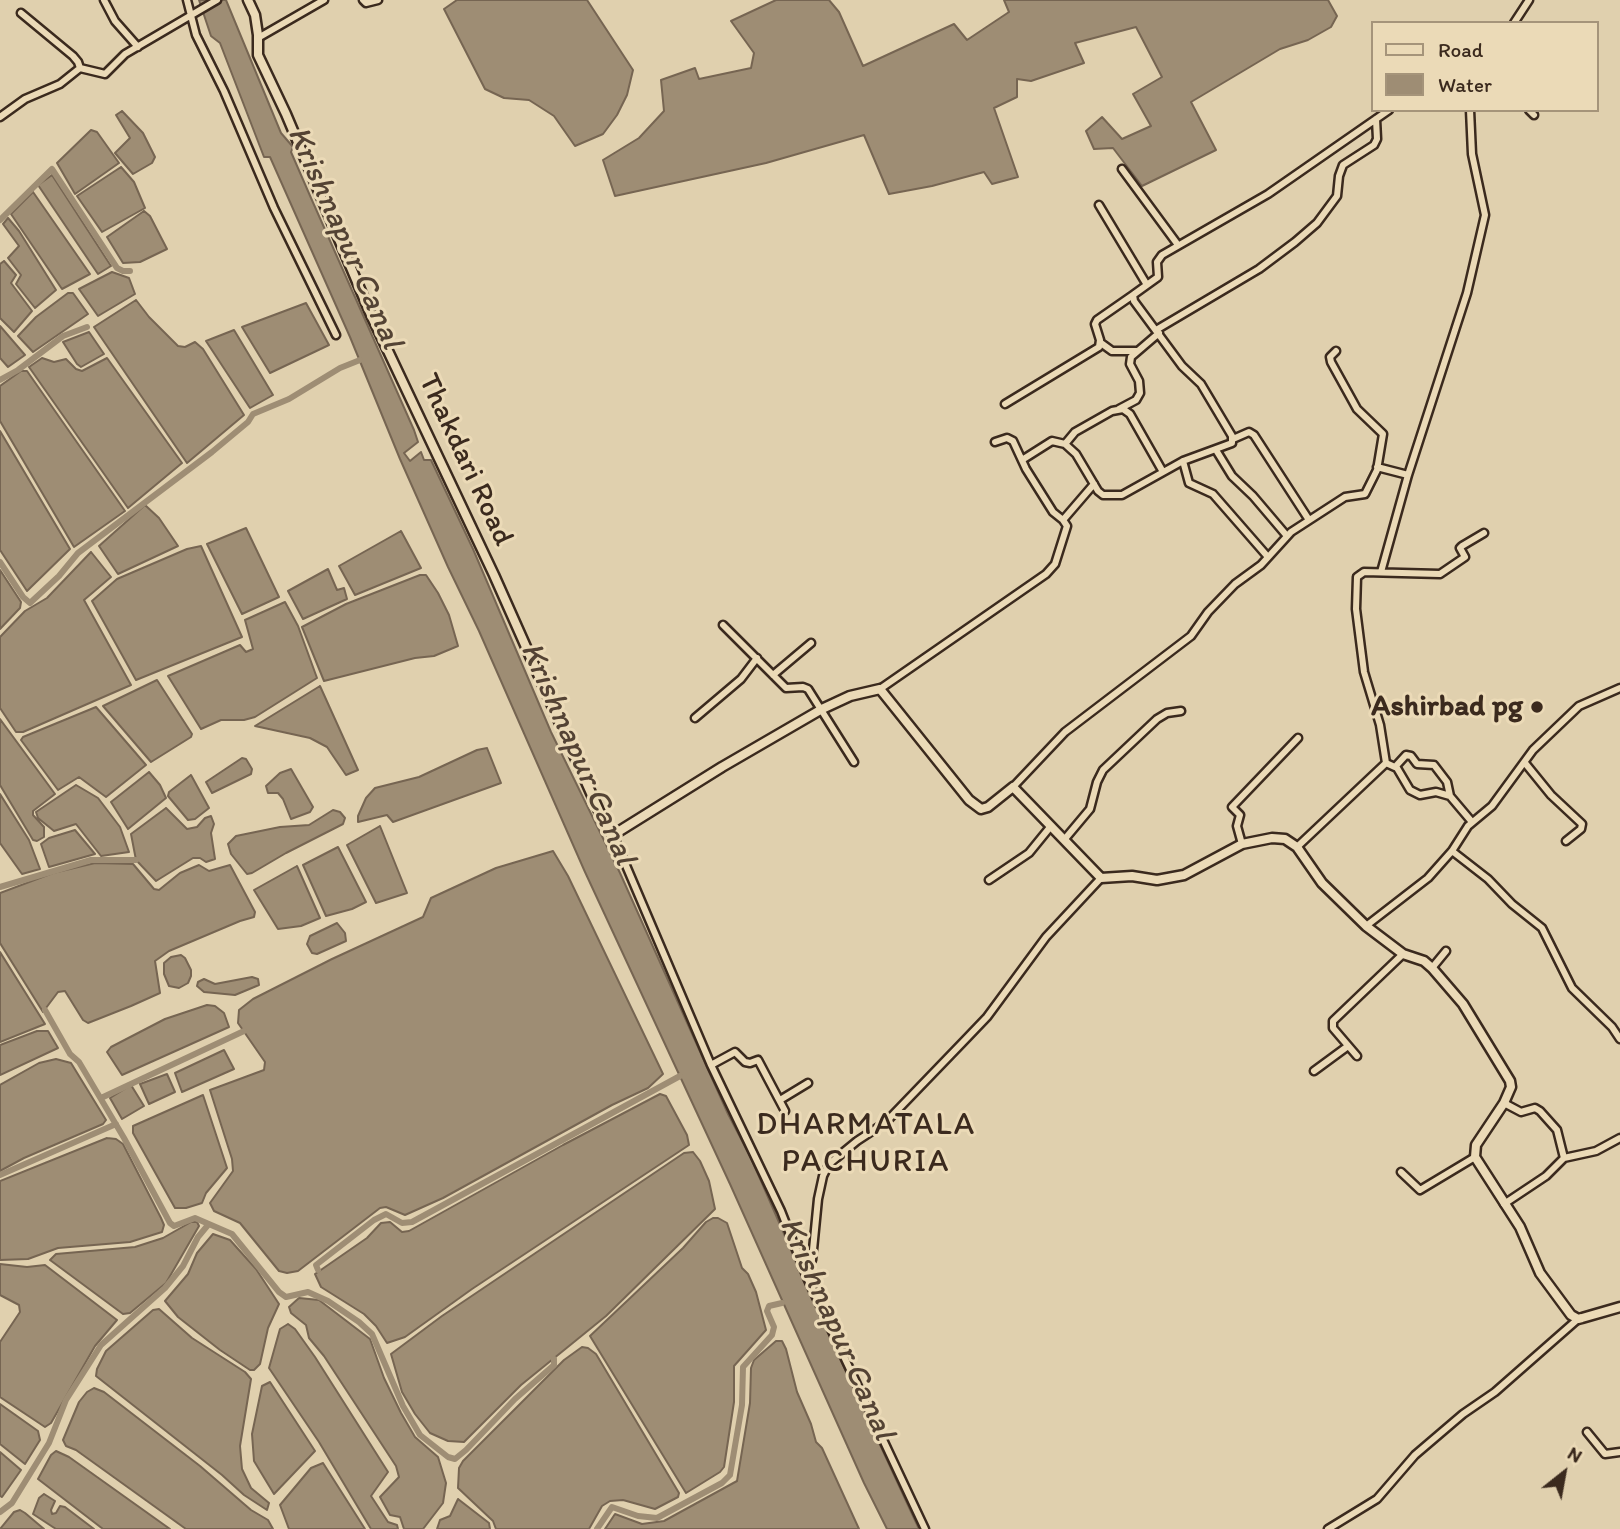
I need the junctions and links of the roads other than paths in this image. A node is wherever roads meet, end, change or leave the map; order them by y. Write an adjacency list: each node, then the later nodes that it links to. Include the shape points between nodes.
1 (104, 0): 13 (street, via 119,27)
2 (187, 0): 10 (street)
3 (217, 0): 10 (street)
4 (248, 0): 12 (street, Thakdari Road)
5 (324, 0): 12 (street)
6 (363, 0): 7 (street)
7 (378, 0)
8 (1529, 0): 11 (street)
9 (21, 13): 14 (street, via 73,56)
10 (195, 13): 13 (street); 25 (street, via 196,34)
11 (1515, 21)
12 (258, 38): 65 (street, Thakdari Road, via 258,55 370,314)
13 (138, 47): 14 (street, via 105,74)
14 (80, 68): 17 (street, via 61,84 25,99)
15 (1386, 112): 18 (street)
16 (1470, 112): 39 (street, via 1472,154 1485,215 1467,293)
17 (0, 117)
18 (1376, 120): 21 (street, via 1268,194); 24 (street, via 1374,145 1343,165 1337,196 1317,223 1259,269)
19 (1122, 169): 21 (street)
20 (1099, 205): 22 (street)
21 (1178, 244): 22 (street, via 1158,258 1158,277)
22 (1147, 285): 23 (street)
23 (1133, 295): 24 (street); 26 (street, via 1097,320)
24 (1157, 331): 27 (street); 31 (street, via 1182,366 1198,379)
25 (336, 335)
26 (1101, 343): 27 (street, via 1112,351); 29 (street)
27 (1137, 351): 30 (street, via 1130,364 1140,393)
28 (1336, 351): 37 (street, via 1331,362 1353,402 1383,434)
29 (1004, 404)
30 (1118, 409): 33 (street, via 1075,432); 38 (street, via 1130,414)
31 (1233, 439): 34 (street); 42 (street, via 1248,432 1254,435)
32 (995, 442): 35 (street, via 1010,438)
33 (1065, 444): 35 (street, via 1052,441); 40 (street)
34 (1216, 450): 36 (street); 44 (street, via 1231,476)
35 (1022, 460): 41 (street)
36 (1183, 461): 38 (street); 45 (street, via 1189,483 1213,494)
37 (1377, 467): 39 (street); 42 (street, via 1363,495 1345,498)
38 (1163, 472): 40 (street, via 1122,495 1102,495)
39 (1408, 475): 46 (street)
40 (1094, 484): 41 (street)
41 (1063, 520): 52 (street, via 1066,530 1051,570)
42 (1309, 520): 44 (street)
43 (1484, 533): 46 (street, via 1462,546 1465,557 1440,574)
44 (1287, 536): 45 (street)
45 (1268, 557): 61 (street, via 1235,584 1191,636 1065,732)
46 (1381, 572): 58 (street, via 1357,577 1356,609 1364,672)
47 (723, 625): 49 (street)
48 (811, 643): 50 (street)
49 (757, 658): 50 (street); 55 (street, via 741,679)
50 (773, 675): 53 (street, via 786,688 808,689)
51 (1620, 688): 59 (street, via 1578,706)
52 (880, 689): 53 (street); 61 (street, via 981,809)
53 (822, 709): 57 (street); 65 (street)
54 (1181, 711): 66 (street, via 1157,719 1103,770 1090,809)
55 (695, 718)
56 (1298, 738): 68 (street, via 1231,807 1240,815 1237,826)
57 (854, 762)
58 (1386, 763): 60 (street); 69 (street)
59 (1525, 763): 63 (street, via 1492,806); 67 (street, via 1582,824)
60 (1395, 767): 62 (street, via 1410,790); 62 (street, via 1406,755 1417,764 1434,765 1447,782)
61 (1013, 787): 64 (street)
62 (1450, 796): 63 (street)
63 (1472, 822): 70 (street)
64 (1051, 826): 66 (street); 72 (street, via 1029,853)
65 (613, 835): 80 (street)
66 (1064, 840): 71 (street)
67 (1566, 841)
68 (1242, 844): 69 (street, via 1279,838); 71 (street, via 1184,876)
69 (1297, 848): 73 (street, via 1322,884)
70 (1452, 851): 73 (street, via 1418,887); 77 (street, via 1542,928 1572,988)
71 (1101, 878): 91 (street, via 1046,937 987,1017 886,1122 829,1164 818,1199 812,1260)
72 (989, 880)
73 (1366, 926): 75 (street)
74 (1446, 951): 76 (street)
75 (1403, 954): 76 (street); 78 (street, via 1333,1020 1333,1028)
76 (1432, 968): 84 (street, via 1463,1004 1510,1081)
77 (1620, 1039)
78 (1348, 1046): 79 (street); 81 (street)
79 (1357, 1056)
80 (711, 1065): 83 (street, via 735,1052 745,1062 758,1060); 91 (street)
81 (1314, 1071)
82 (808, 1083): 83 (street)
83 (780, 1100): 85 (street)
84 (1504, 1103): 87 (street, via 1476,1145); 88 (street, via 1521,1112 1540,1111 1557,1130)
85 (785, 1111)
86 (1620, 1138): 88 (street, via 1596,1151)
87 (1475, 1157): 89 (street, via 1420,1190); 90 (street)
88 (1564, 1158): 90 (street)
89 (1401, 1172)
90 (1504, 1204): 93 (street, via 1544,1280)
91 (802, 1267): 96 (street)
92 (1620, 1307): 93 (street)
93 (1578, 1319): 97 (street, via 1496,1392 1415,1455 1377,1499)
94 (1587, 1432): 95 (street, via 1605,1454)
95 (1620, 1452)
96 (925, 1529)
97 (1328, 1529)

